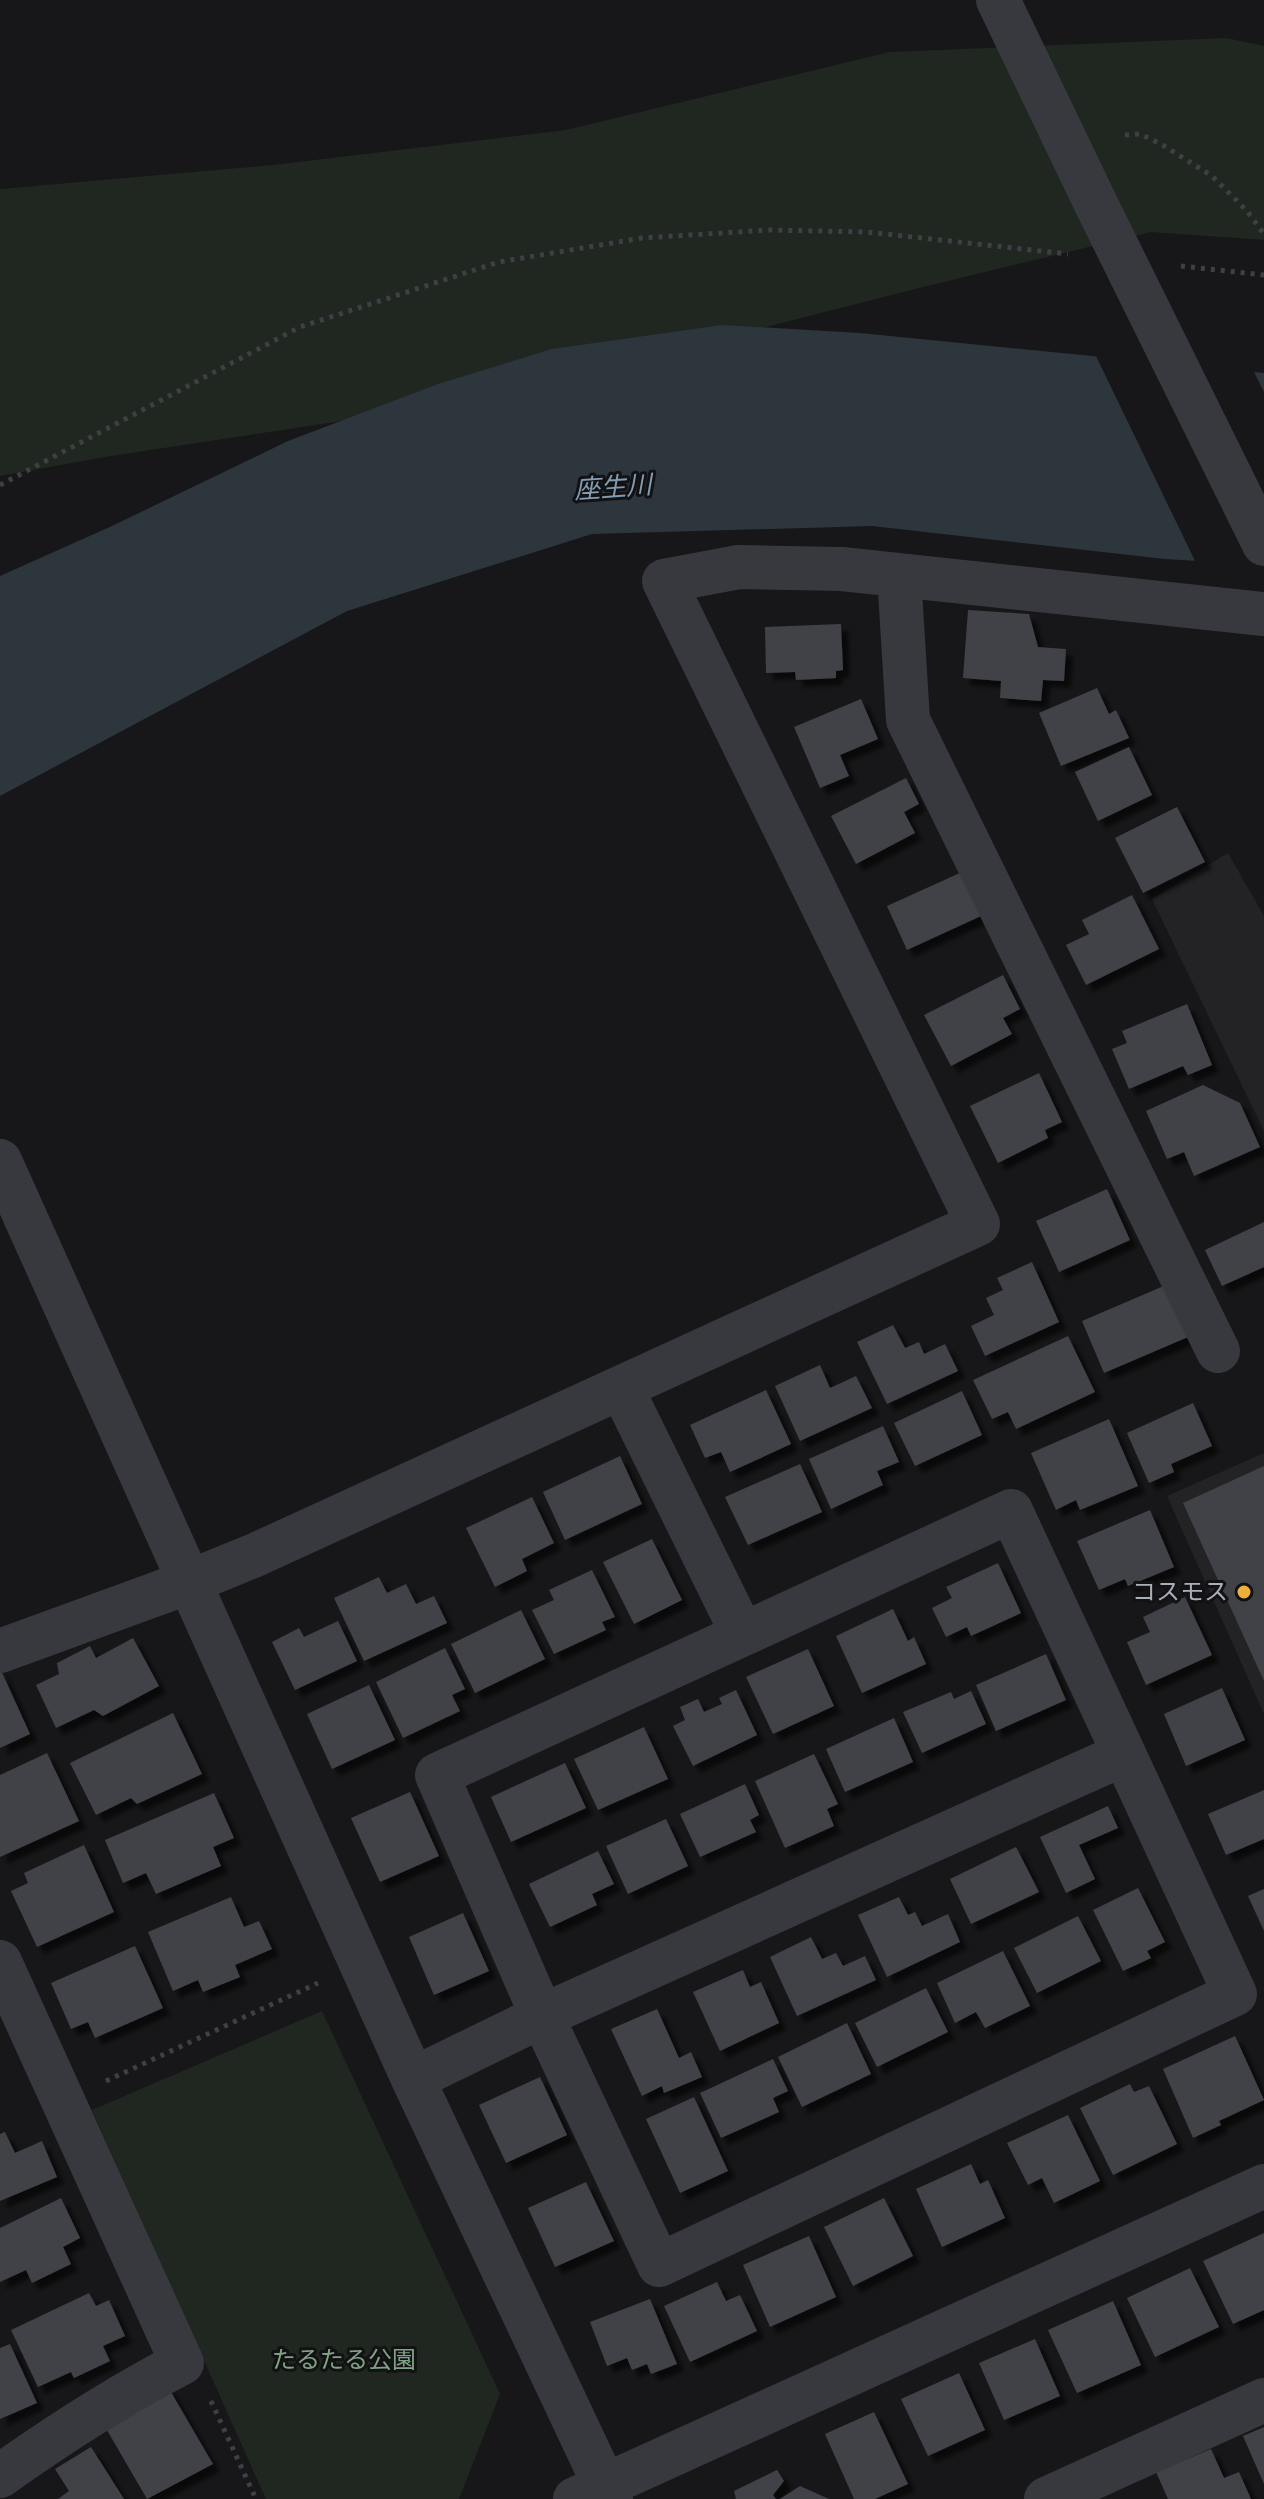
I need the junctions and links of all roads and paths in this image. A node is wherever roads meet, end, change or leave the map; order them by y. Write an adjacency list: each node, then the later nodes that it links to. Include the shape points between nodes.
1 (998, 0): 8 (street, bridge)
2 (1125, 135): 3 (path, via 1140,134 1212,176)
3 (1264, 234)
4 (1073, 255): 7 (path, via 867,232 769,230 642,238 499,262 300,327)
5 (1169, 265): 6 (path)
6 (1264, 275)
7 (0, 485)
8 (1264, 544)
9 (899, 575): 10 (street); 12 (street, via 908,720); 13 (street, via 739,567 664,581 978,1224)
10 (1264, 614)
11 (0, 1161): 14 (street)
12 (1218, 1351)
13 (622, 1389): 14 (street); 15 (street)
14 (189, 1582): 16 (street); 21 (street)
15 (742, 1633): 17 (street, via 1011,1511); 20 (street, via 437,1775)
16 (0, 1651)
17 (1124, 1754): 20 (street); 20 (street, via 1235,1994 659,2265)
18 (0, 1962): 22 (street)
19 (330, 1977): 22 (path)
20 (542, 2016): 21 (street)
21 (413, 2079): 27 (street)
22 (63, 2100): 24 (street)
23 (1264, 2186): 27 (street)
24 (182, 2363): 26 (street, via 126,2391); 28 (path, via 201,2380)
25 (1264, 2400): 29 (street)
26 (0, 2476)
27 (597, 2495)
28 (256, 2499)
29 (1046, 2499)

